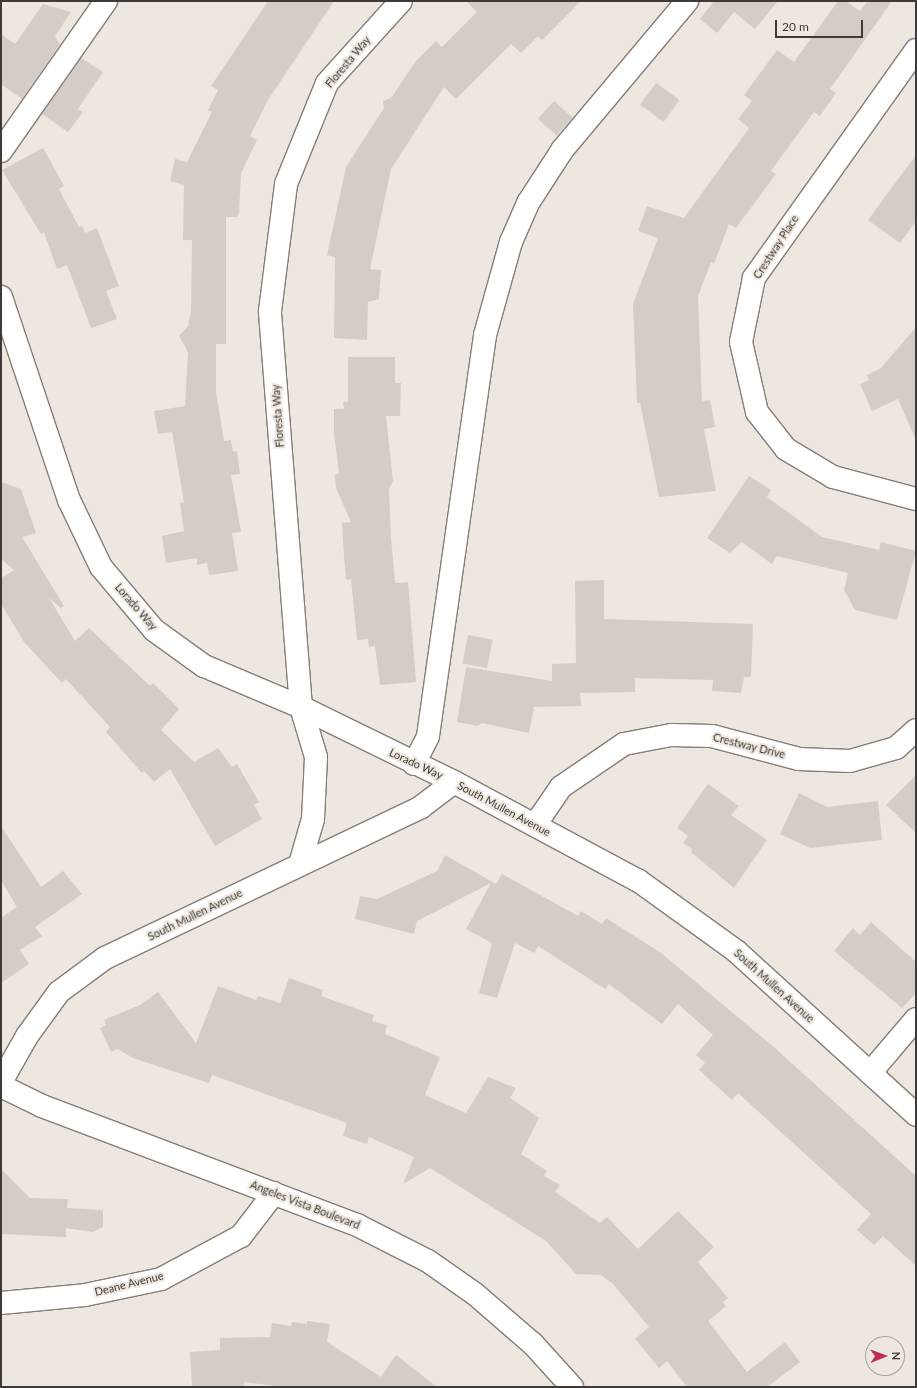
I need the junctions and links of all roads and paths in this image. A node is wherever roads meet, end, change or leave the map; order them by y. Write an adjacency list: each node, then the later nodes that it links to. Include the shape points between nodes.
1 (106, 1): 5 (street)
2 (401, 1): 8 (street, Floresta Way, via 327,83 286,184 270,311)
3 (687, 1): 10 (street, via 564,149 528,203 511,242 485,335 428,736)
4 (916, 50): 7 (street, Crestway Place, via 754,278 741,342 757,412 786,449 833,477)
5 (1, 151)
6 (1, 297): 8 (street, Lorado Way, via 69,500 101,567 154,630 204,666)
7 (916, 499)
8 (301, 707): 10 (street, Lorado Way); 13 (street, Floresta Way, via 316,756 313,819)
9 (916, 730): 12 (street, Crestway Drive, via 896,748 850,761 799,759 712,736 671,735 624,744 561,787)
10 (414, 764): 11 (street, Lorado Way)
11 (454, 782): 12 (street, South Mullen Avenue); 13 (street, South Mullen Avenue, via 421,807)
12 (535, 825): 15 (street, South Mullen Avenue, via 639,882 685,912 736,951)
13 (300, 864): 16 (street, South Mullen Avenue, via 105,958 59,992 27,1036)
14 (916, 1019): 15 (street)
15 (870, 1073): 18 (street, South Mullen Avenue)
16 (1, 1082)
17 (1, 1086): 19 (street, Angeles Vista Boulevard, via 42,1106)
18 (916, 1115)
19 (274, 1193): 20 (street, Deane Avenue, via 241,1236 161,1279 85,1295); 21 (street, Angeles Vista Boulevard, via 357,1225 428,1261 475,1294 533,1344)
20 (1, 1303)
21 (572, 1387)

